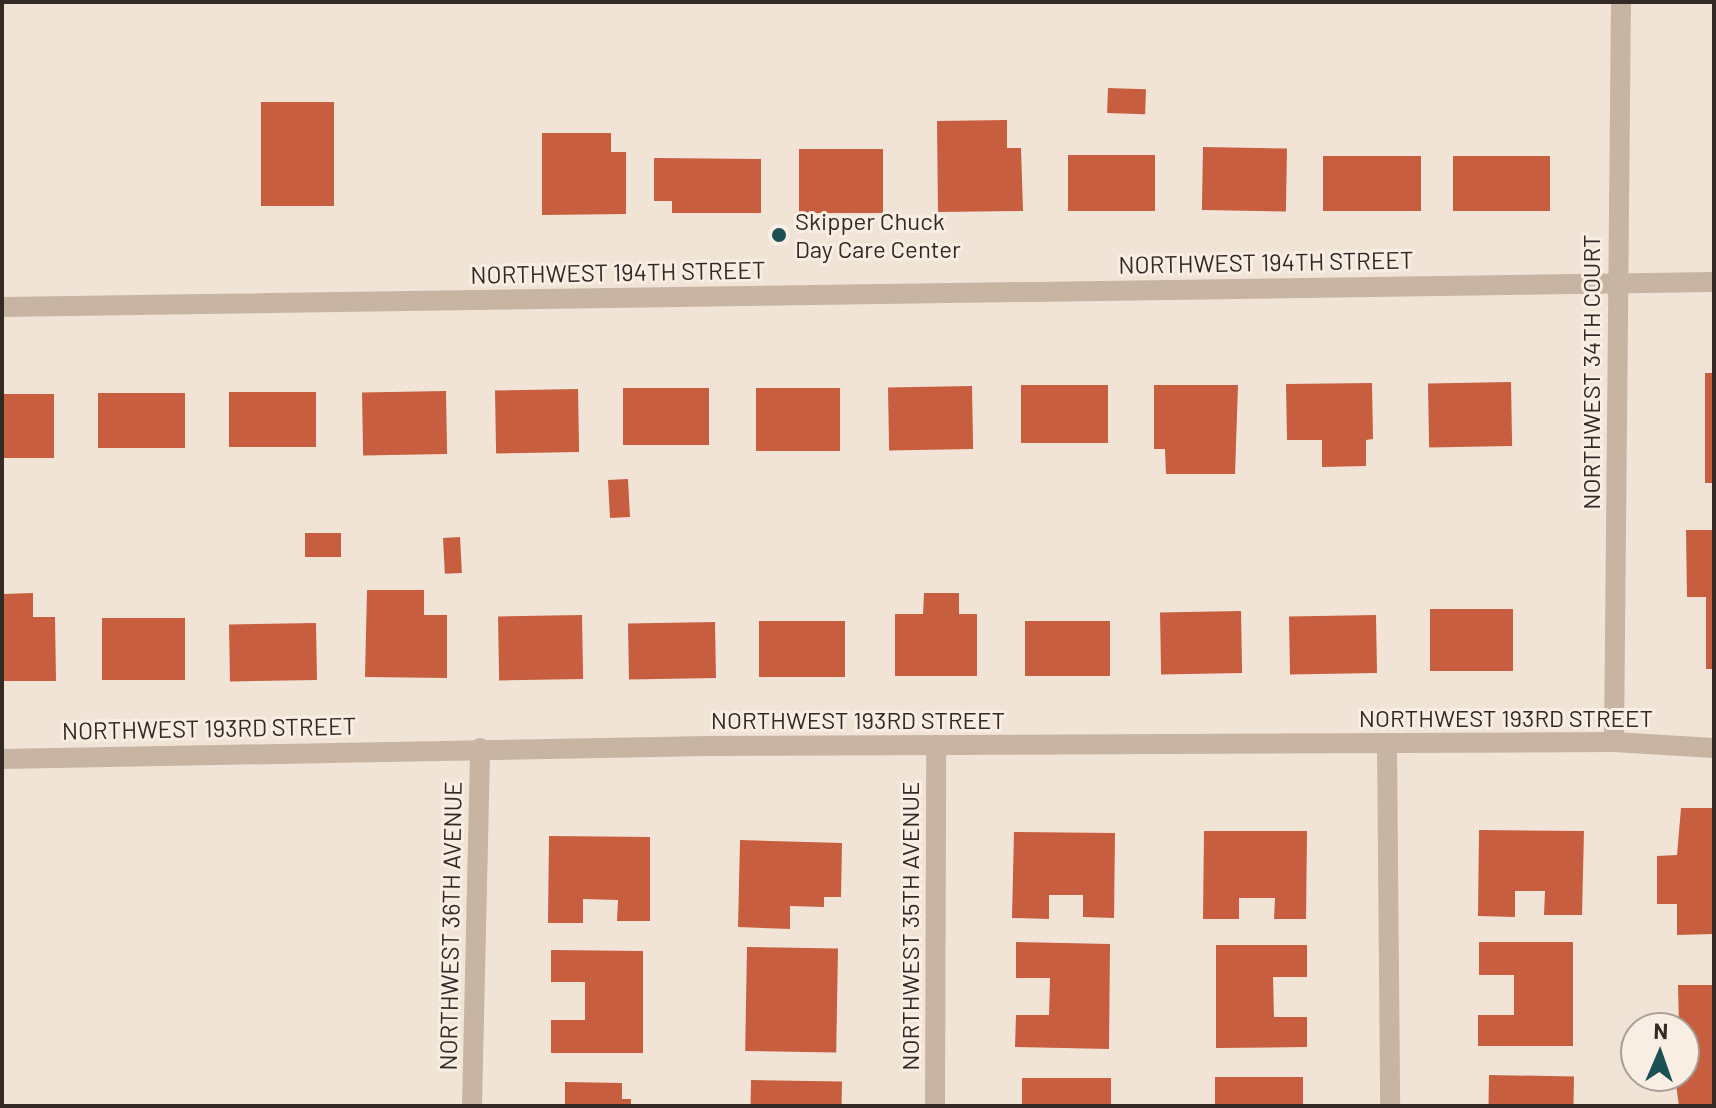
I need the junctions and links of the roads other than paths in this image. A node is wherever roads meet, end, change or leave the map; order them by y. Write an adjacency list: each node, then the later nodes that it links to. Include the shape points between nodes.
1 (1621, 2): 2 (street, NORTHWEST 34TH COURT)
2 (1617, 282): 3 (street, NORTHWEST 194TH STREET); 4 (street, NORTHWEST 194TH STREET); 5 (street, NORTHWEST 34TH COURT)
3 (1714, 282)
4 (2, 307)
5 (1614, 742): 6 (street, NORTHWEST 193RD STREET); 9 (street, NORTHWEST 193RD STREET)
6 (1387, 744): 7 (street, NORTHWEST 193RD STREET); 13 (street)
7 (936, 745): 8 (street, NORTHWEST 193RD STREET); 12 (street, NORTHWEST 35TH AVENUE)
8 (480, 748): 10 (street, NORTHWEST 193RD STREET); 11 (street, NORTHWEST 36TH AVENUE)
9 (1714, 748)
10 (2, 759)
11 (472, 1106)
12 (935, 1106)
13 (1390, 1106)

